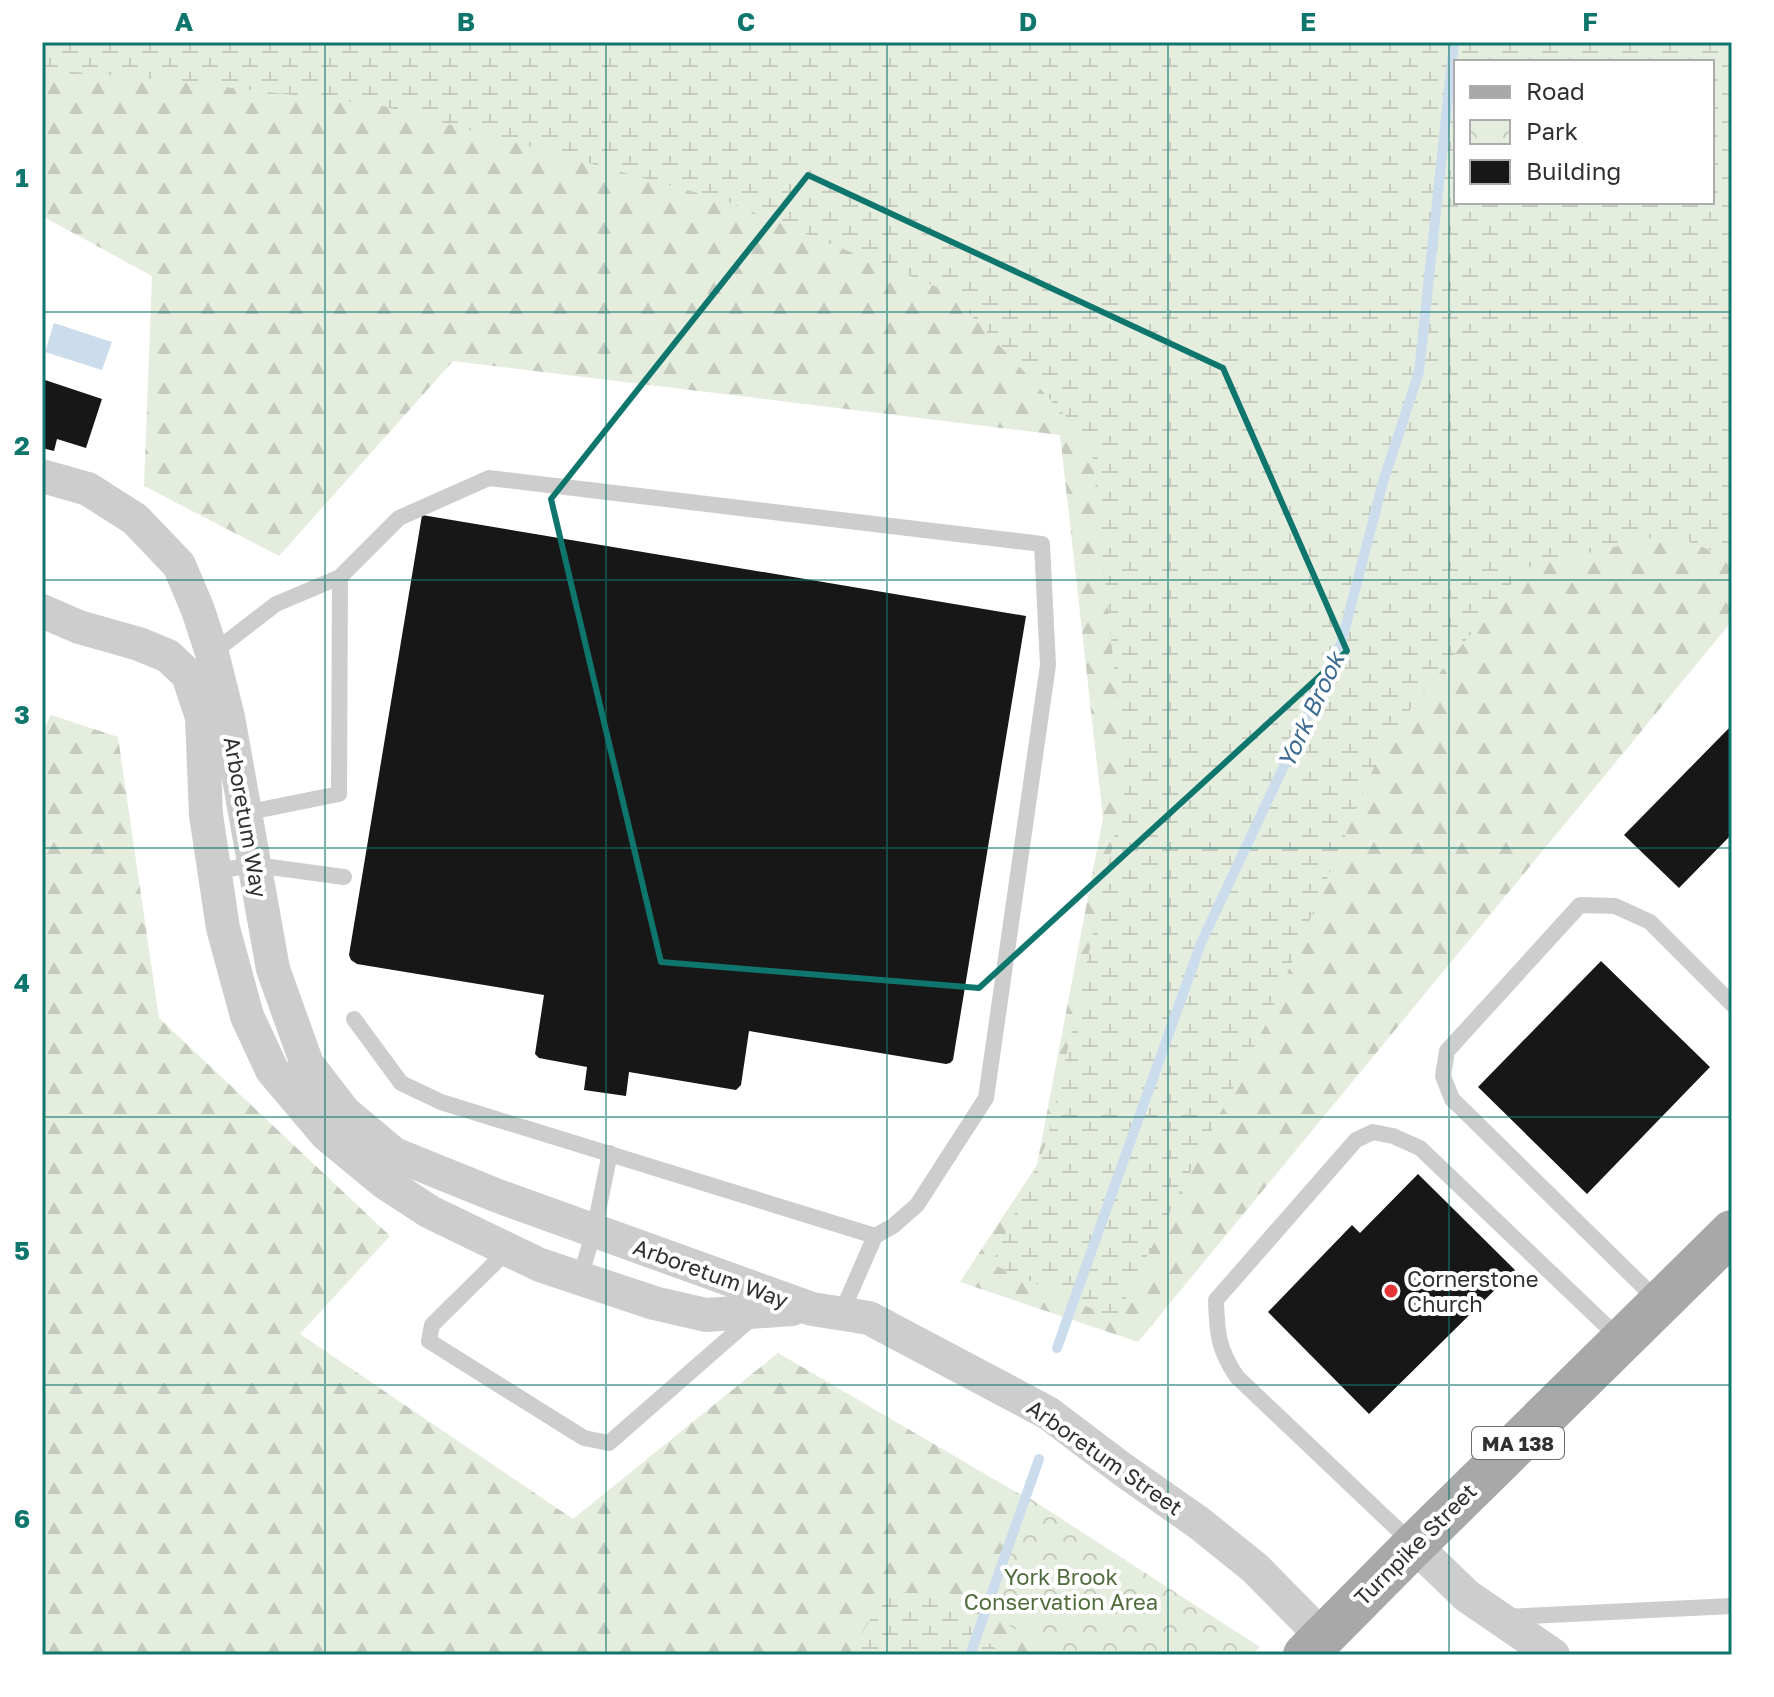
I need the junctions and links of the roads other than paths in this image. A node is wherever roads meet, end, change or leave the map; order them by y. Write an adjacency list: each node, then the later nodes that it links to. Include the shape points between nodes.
1 (42, 476): 4 (street, Arboretum Way, via 88,489 135,519 179,565 198,610)
2 (340, 577): 4 (lane, via 276,604); 5 (lane, via 339,794); 14 (lane, via 399,518 489,478 1042,544 1048,665 986,1098 917,1205)
3 (42, 611): 4 (street)
4 (200, 664): 5 (street, Arboretum Way, via 228,717); 7 (street, Arboretum Way, via 206,815)
5 (245, 813): 6 (street, Arboretum Way)
6 (255, 865): 7 (lane); 8 (lane); 12 (street, Arboretum Way, via 273,969 307,1064 344,1112 394,1154)
7 (214, 871): 15 (street, Arboretum Way, via 247,1016 272,1070 327,1135 384,1182 430,1212)
8 (344, 877)
9 (1732, 1004): 17 (lane, via 1650,922 1615,906 1580,905 1447,1051 1443,1076 1452,1099)
10 (354, 1019): 11 (lane, via 401,1083 441,1102)
11 (610, 1153): 12 (lane); 14 (lane)
12 (594, 1231): 16 (lane); 19 (street, Arboretum Way)
13 (1732, 1232): 17 (main road, Turnpike Street / MA 138)
14 (875, 1236): 19 (lane)
15 (508, 1250): 16 (street, Arboretum Way); 18 (lane, via 432,1325 429,1341 584,1438 609,1443)
16 (580, 1278): 18 (street, Arboretum Way, via 706,1315)
17 (1660, 1303): 20 (main road, Turnpike Street / MA 138)
18 (760, 1310): 19 (street, Arboretum Way)
19 (827, 1311): 24 (street, Arboretum Street, via 869,1318 1048,1413 1255,1568)
20 (1621, 1341): 21 (main road, Turnpike Street / MA 138); 21 (lane, via 1420,1148 1373,1132 1356,1140 1216,1300 1217,1329 1224,1359 1237,1377)
21 (1414, 1545): 23 (street); 24 (main road, Turnpike Street / MA 138)
22 (1732, 1606): 23 (lane)
23 (1496, 1617): 25 (street)
24 (1314, 1646)
25 (1553, 1655)

